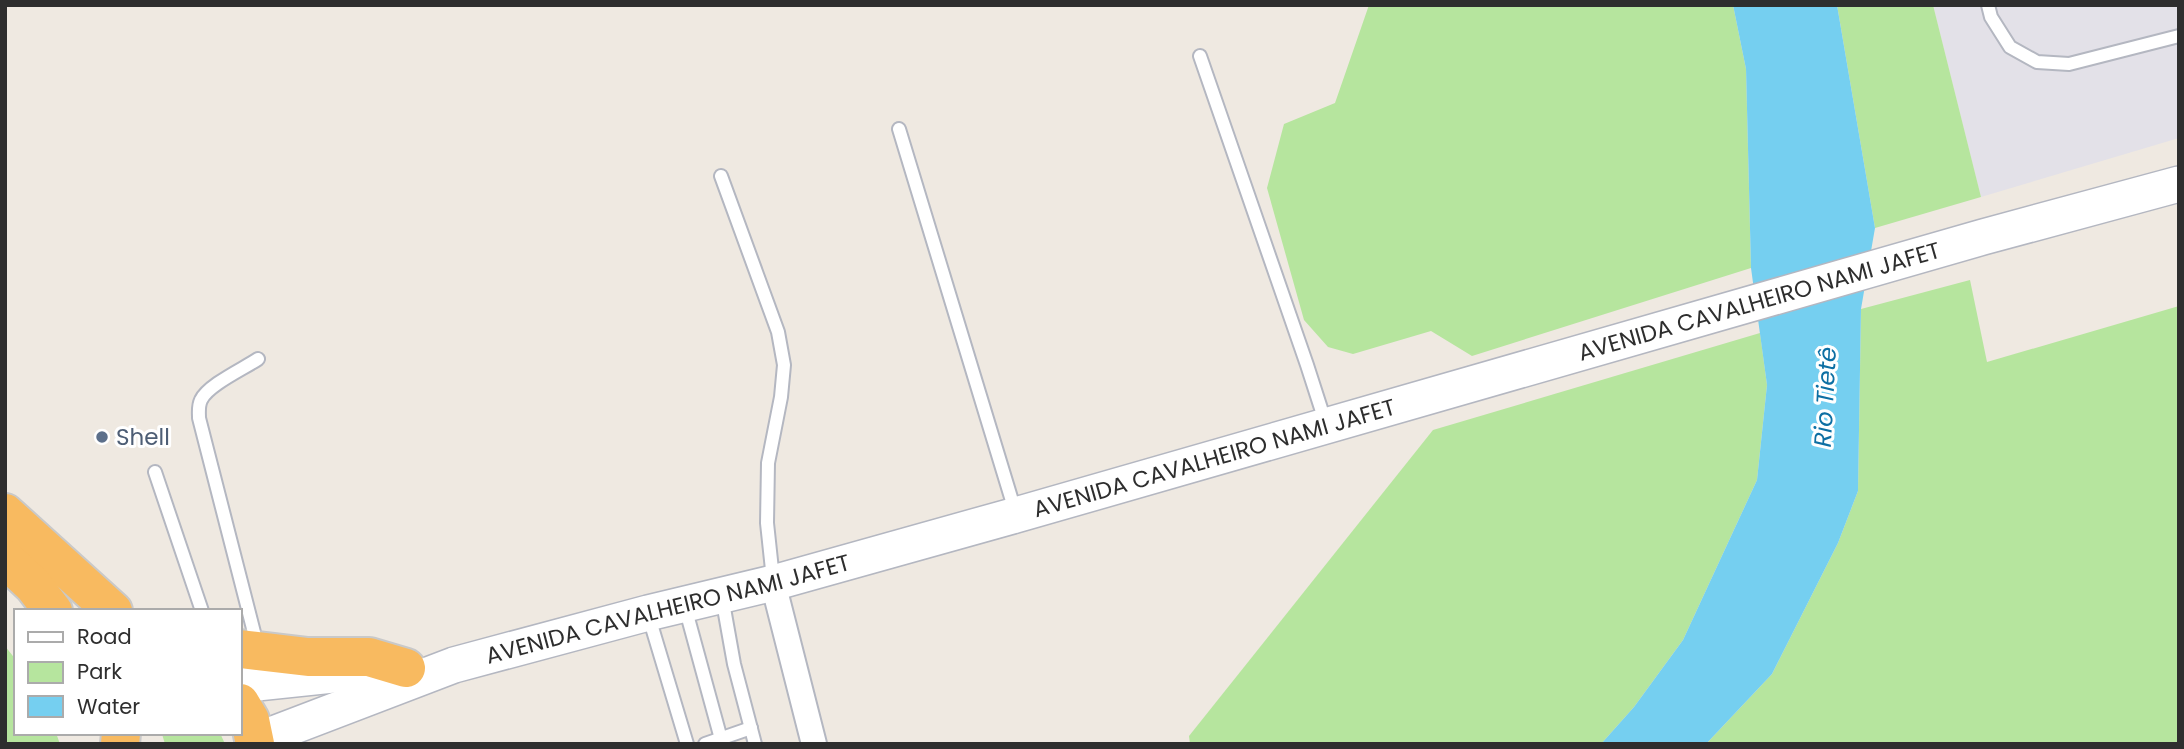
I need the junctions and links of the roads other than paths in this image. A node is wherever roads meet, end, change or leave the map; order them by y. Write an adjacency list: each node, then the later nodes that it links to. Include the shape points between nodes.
1 (1988, 5): 2 (lane, via 2010,47 2037,62 2069,64)
2 (2179, 36)
3 (1200, 56): 8 (lane)
4 (899, 129): 11 (lane)
5 (721, 176): 13 (lane, via 778,332 784,365 768,463 766,523)
6 (2179, 184): 8 (main road, AVENIDA CAVALHEIRO NAMI JAFET)
7 (258, 359): 19 (lane, via 208,391 198,409)
8 (1326, 425): 11 (main road, AVENIDA CAVALHEIRO NAMI JAFET)
9 (155, 472): 18 (lane)
10 (5, 513): 17 (highway)
11 (1016, 515): 13 (main road, AVENIDA CAVALHEIRO NAMI JAFET)
12 (5, 559): 16 (highway)
13 (774, 583): 14 (main road, AVENIDA CAVALHEIRO NAMI JAFET); 33 (street)
14 (722, 596): 15 (main road, AVENIDA CAVALHEIRO NAMI JAFET); 27 (lane)
15 (684, 605): 20 (main road, AVENIDA CAVALHEIRO NAMI JAFET); 28 (lane)
16 (51, 609)
17 (111, 609)
18 (201, 609)
19 (240, 609)
20 (648, 613): 23 (main road, AVENIDA CAVALHEIRO NAMI JAFET); 30 (lane)
21 (242, 618): 22 (lane)
22 (249, 650): 24 (highway, via 308,657 369,657)
23 (454, 665): 24 (main road); 29 (main road, AVENIDA CAVALHEIRO NAMI JAFET)
24 (406, 668): 25 (main road)
25 (242, 685)
26 (242, 706): 29 (highway)
27 (751, 728): 28 (lane); 32 (lane)
28 (721, 738): 31 (lane)
29 (255, 743)
30 (687, 744)
31 (705, 744)
32 (755, 744)
33 (814, 744)

